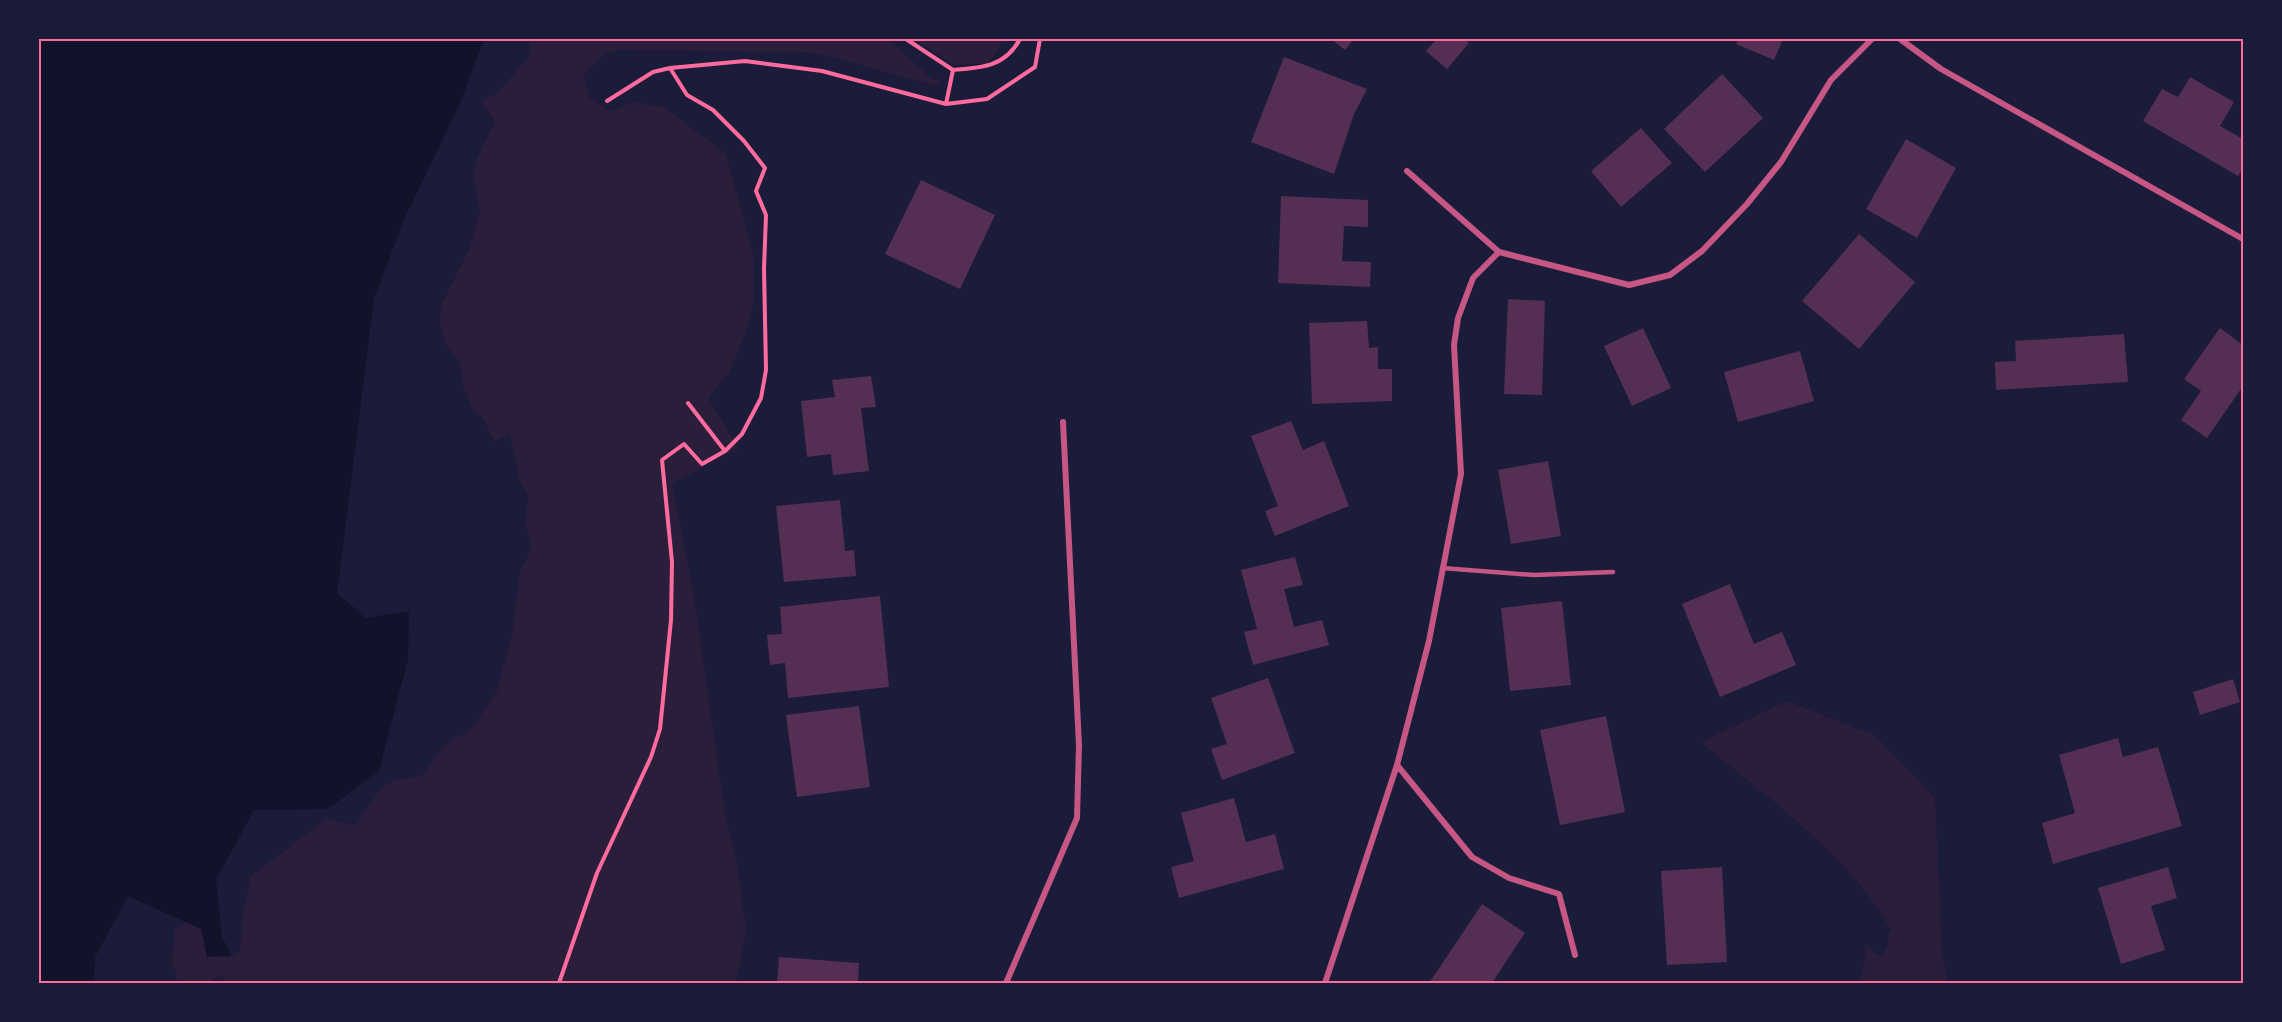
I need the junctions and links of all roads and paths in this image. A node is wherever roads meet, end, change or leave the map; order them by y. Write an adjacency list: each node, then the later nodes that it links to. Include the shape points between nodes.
1 (906, 39): 7 (path)
2 (1020, 39): 7 (path, via 990,68)
3 (1040, 39): 9 (path, via 1035,67 1010,86 987,99)
4 (1872, 39): 12 (street, via 1831,80 1781,162 1747,204 1702,250 1670,275 1629,285)
5 (1900, 39): 11 (street, via 1941,69)
6 (670, 68): 8 (path, via 652,72); 9 (path, via 745,61 822,71); 15 (path, via 687,94 713,110 765,168 756,191 766,215 766,370 761,398 742,434)
7 (953, 70): 9 (path)
8 (607, 101)
9 (946, 104)
10 (1407, 171): 12 (street)
11 (2243, 239)
12 (1499, 252): 16 (street, via 1473,278 1458,318 1454,345 1461,474)
13 (688, 403): 15 (path)
14 (1063, 423): 21 (street, via 1078,723 1077,818)
15 (725, 451): 20 (path, via 702,464 684,444 662,460 672,562 672,609 660,729 597,873)
16 (1442, 568): 17 (lane, via 1534,575); 18 (street, via 1429,641)
17 (1613, 572)
18 (1397, 765): 19 (street, via 1473,857 1509,878 1559,894); 22 (street)
19 (1575, 955)
20 (559, 983)
21 (1006, 983)
22 (1325, 983)

